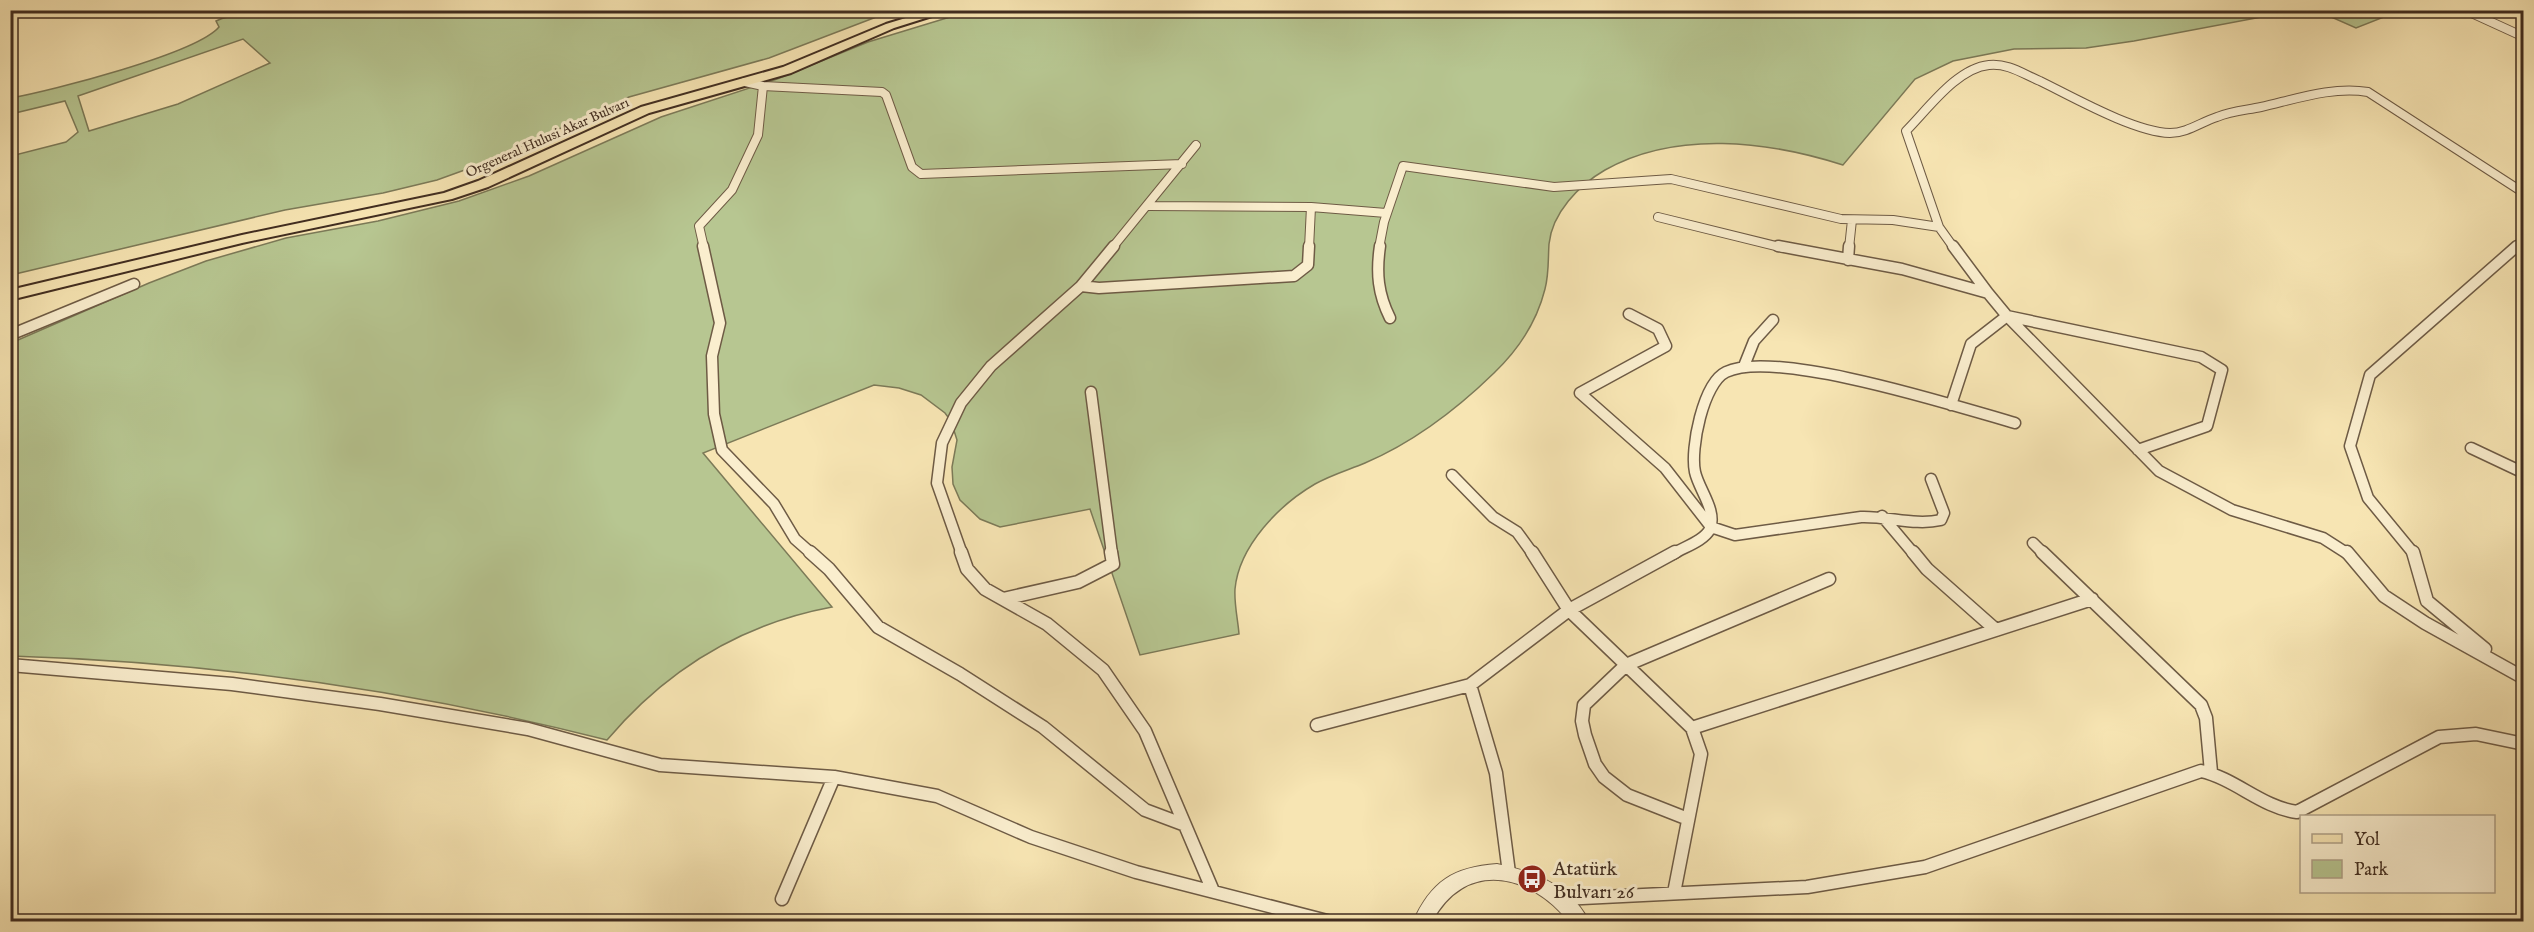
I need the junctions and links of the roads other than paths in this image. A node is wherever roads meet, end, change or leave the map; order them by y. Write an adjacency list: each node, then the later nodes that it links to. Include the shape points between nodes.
1 (910, 10): 19 (main road, Orgeneral Hulusi Akar Bulvarı, via 781,63 639,103 444,187 243,228)
2 (946, 10): 5 (main road, Orgeneral Hulusi Akar Bulvarı, via 900,22 787,69)
3 (2465, 10): 4 (street)
4 (2523, 38)
5 (745, 82): 6 (street); 22 (main road, Orgeneral Hulusi Akar Bulvarı, via 645,110 483,184 447,196 242,239)
6 (763, 86): 8 (street, via 882,92 912,167 921,174); 56 (street, via 758,135 732,190 699,225 720,323 712,356 714,414 723,450 774,504 795,539 829,569 878,627 1043,727 1145,810)
7 (1196, 145): 8 (street)
8 (1182, 164): 10 (street)
9 (2523, 193): 15 (street, via 2368,92 2349,89 2293,100 2218,116 2172,133 2151,130 2087,104 2003,64 1986,65 1953,80 1906,131)
10 (1149, 206): 11 (street); 20 (street)
11 (1311, 207): 12 (street); 20 (street, via 1308,265 1294,276)
12 (1386, 213): 14 (street, via 1403,166 1554,187 1671,179); 25 (street, via 1376,283)
13 (1658, 217): 17 (street)
14 (1852, 220): 15 (street, via 1893,220); 17 (street)
15 (1939, 227): 21 (street)
16 (2523, 240): 45 (street, via 2370,375 2350,446 2368,498 2416,556 2427,601)
17 (1848, 260): 21 (street, via 1902,269)
18 (134, 284): 27 (street)
19 (10, 285)
20 (1081, 286): 41 (street, via 990,366 961,403 942,444 937,483 967,569 985,588)
21 (1988, 293): 24 (street)
22 (10, 295)
23 (1629, 314): 38 (street, via 1660,330 1666,346 1580,393 1665,468)
24 (2007, 316): 30 (street, via 1971,344); 33 (street); 33 (street, via 2200,357 2222,370 2207,426)
25 (1390, 318)
26 (1773, 320): 28 (street, via 1754,341)
27 (10, 335)
28 (1744, 366): 30 (street, via 1825,374); 38 (street, via 1727,371 1715,381 1701,422 1694,468 1712,515)
29 (1091, 392): 41 (street, via 1113,564 1078,582)
30 (1951, 405): 31 (street)
31 (2015, 423)
32 (2471, 448): 34 (street)
33 (2138, 450): 45 (street, via 2159,471 2232,510 2323,538 2347,552 2384,596 2425,623)
34 (2523, 472)
35 (1452, 475): 43 (street, via 1493,517 1517,532)
36 (1931, 479): 37 (street, via 1944,513 1941,520 1927,524)
37 (1882, 516): 38 (street, via 1735,535); 44 (street, via 1927,569)
38 (1711, 527): 43 (street, via 1701,539)
39 (2033, 543): 42 (street)
40 (1828, 579): 46 (street)
41 (1003, 599): 56 (street, via 1047,624 1103,670 1145,731)
42 (2091, 599): 44 (street); 53 (street, via 2201,705 2206,718)
43 (1569, 610): 46 (street); 49 (street)
44 (1996, 630): 51 (street)
45 (2501, 663): 48 (street)
46 (1626, 664): 51 (street); 55 (street, via 1584,705 1582,725 1594,764 1600,775 1620,792)
47 (10, 665): 54 (street, via 220,683 380,704 528,729 660,765)
48 (2523, 678)
49 (1470, 685): 50 (street); 57 (street, via 1496,773)
50 (1317, 724)
51 (1692, 728): 55 (street, via 1701,754)
52 (2523, 744): 53 (street, via 2476,734 2439,736 2296,812 2281,810)
53 (2211, 772): 59 (street, via 2192,773 1925,867 1807,887)
54 (834, 777): 58 (street, via 936,796 1031,837 1136,872); 60 (street)
55 (1688, 819): 59 (street)
56 (1185, 825): 58 (street)
57 (1509, 873): 61 (street, via 1532,879); 63 (street, via 1467,874 1450,882 1433,898)
58 (1213, 891): 62 (street)
59 (1674, 893): 61 (street)
60 (782, 899)
61 (1562, 900): 64 (street)
62 (1331, 921)
63 (1422, 921)
64 (1580, 921)

